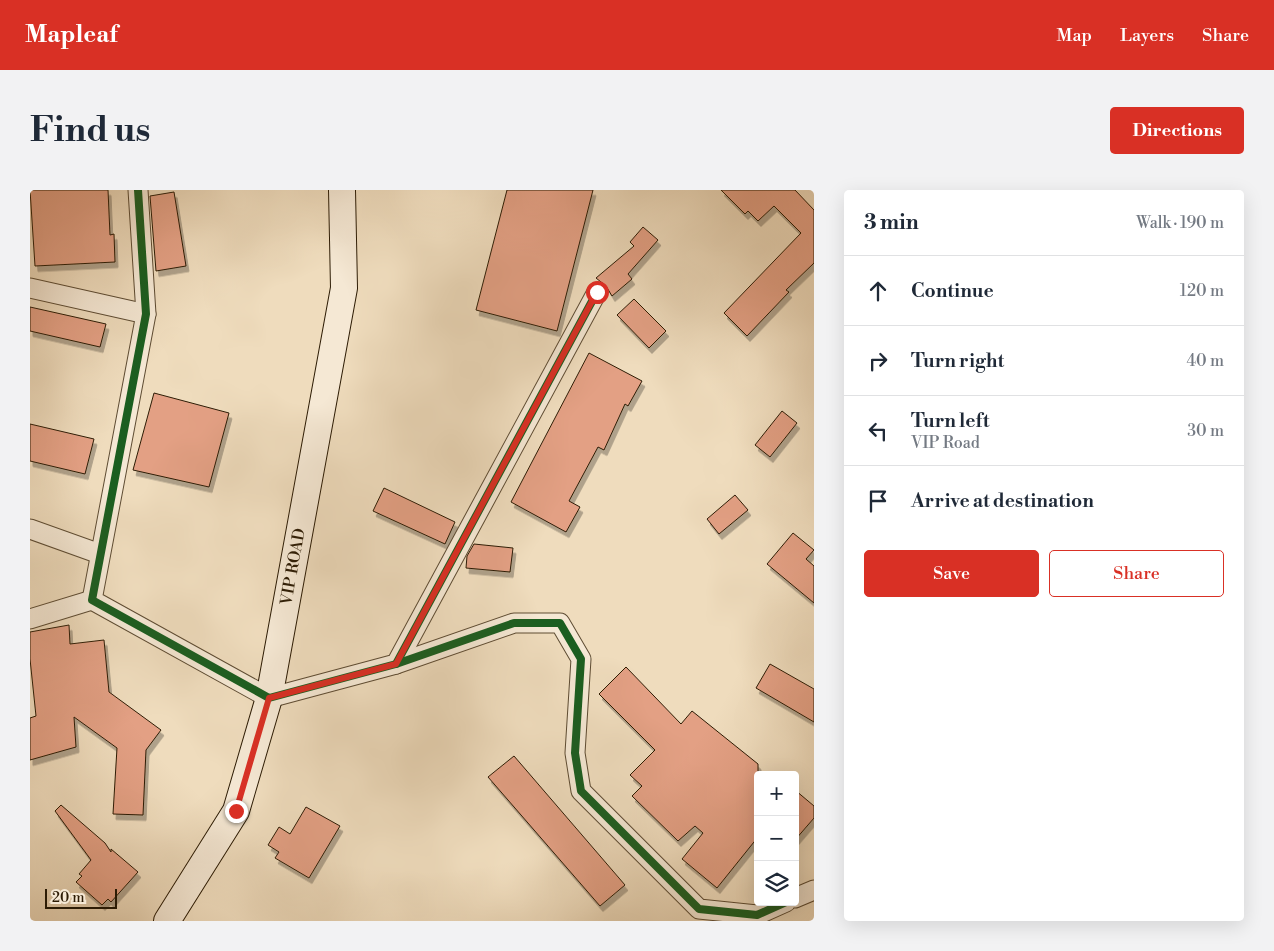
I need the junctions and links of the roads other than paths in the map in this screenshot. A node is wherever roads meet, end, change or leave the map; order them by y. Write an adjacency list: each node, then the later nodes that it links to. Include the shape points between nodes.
1 (138, 190): 5 (street)
2 (342, 190): 11 (main road, VIP ROAD, via 344,288)
3 (30, 288): 5 (street)
4 (597, 292): 10 (street)
5 (146, 314): 7 (street)
6 (30, 529): 7 (street)
7 (100, 554): 8 (street)
8 (92, 600): 9 (street); 11 (street)
9 (30, 619)
10 (396, 664): 11 (street); 14 (street, via 514,623 560,623 581,659 576,753 581,791 699,909 757,914)
11 (269, 698): 15 (main road, VIP ROAD, via 236,811)
12 (814, 890): 13 (street)
13 (799, 896)
14 (776, 906)
15 (167, 921)

